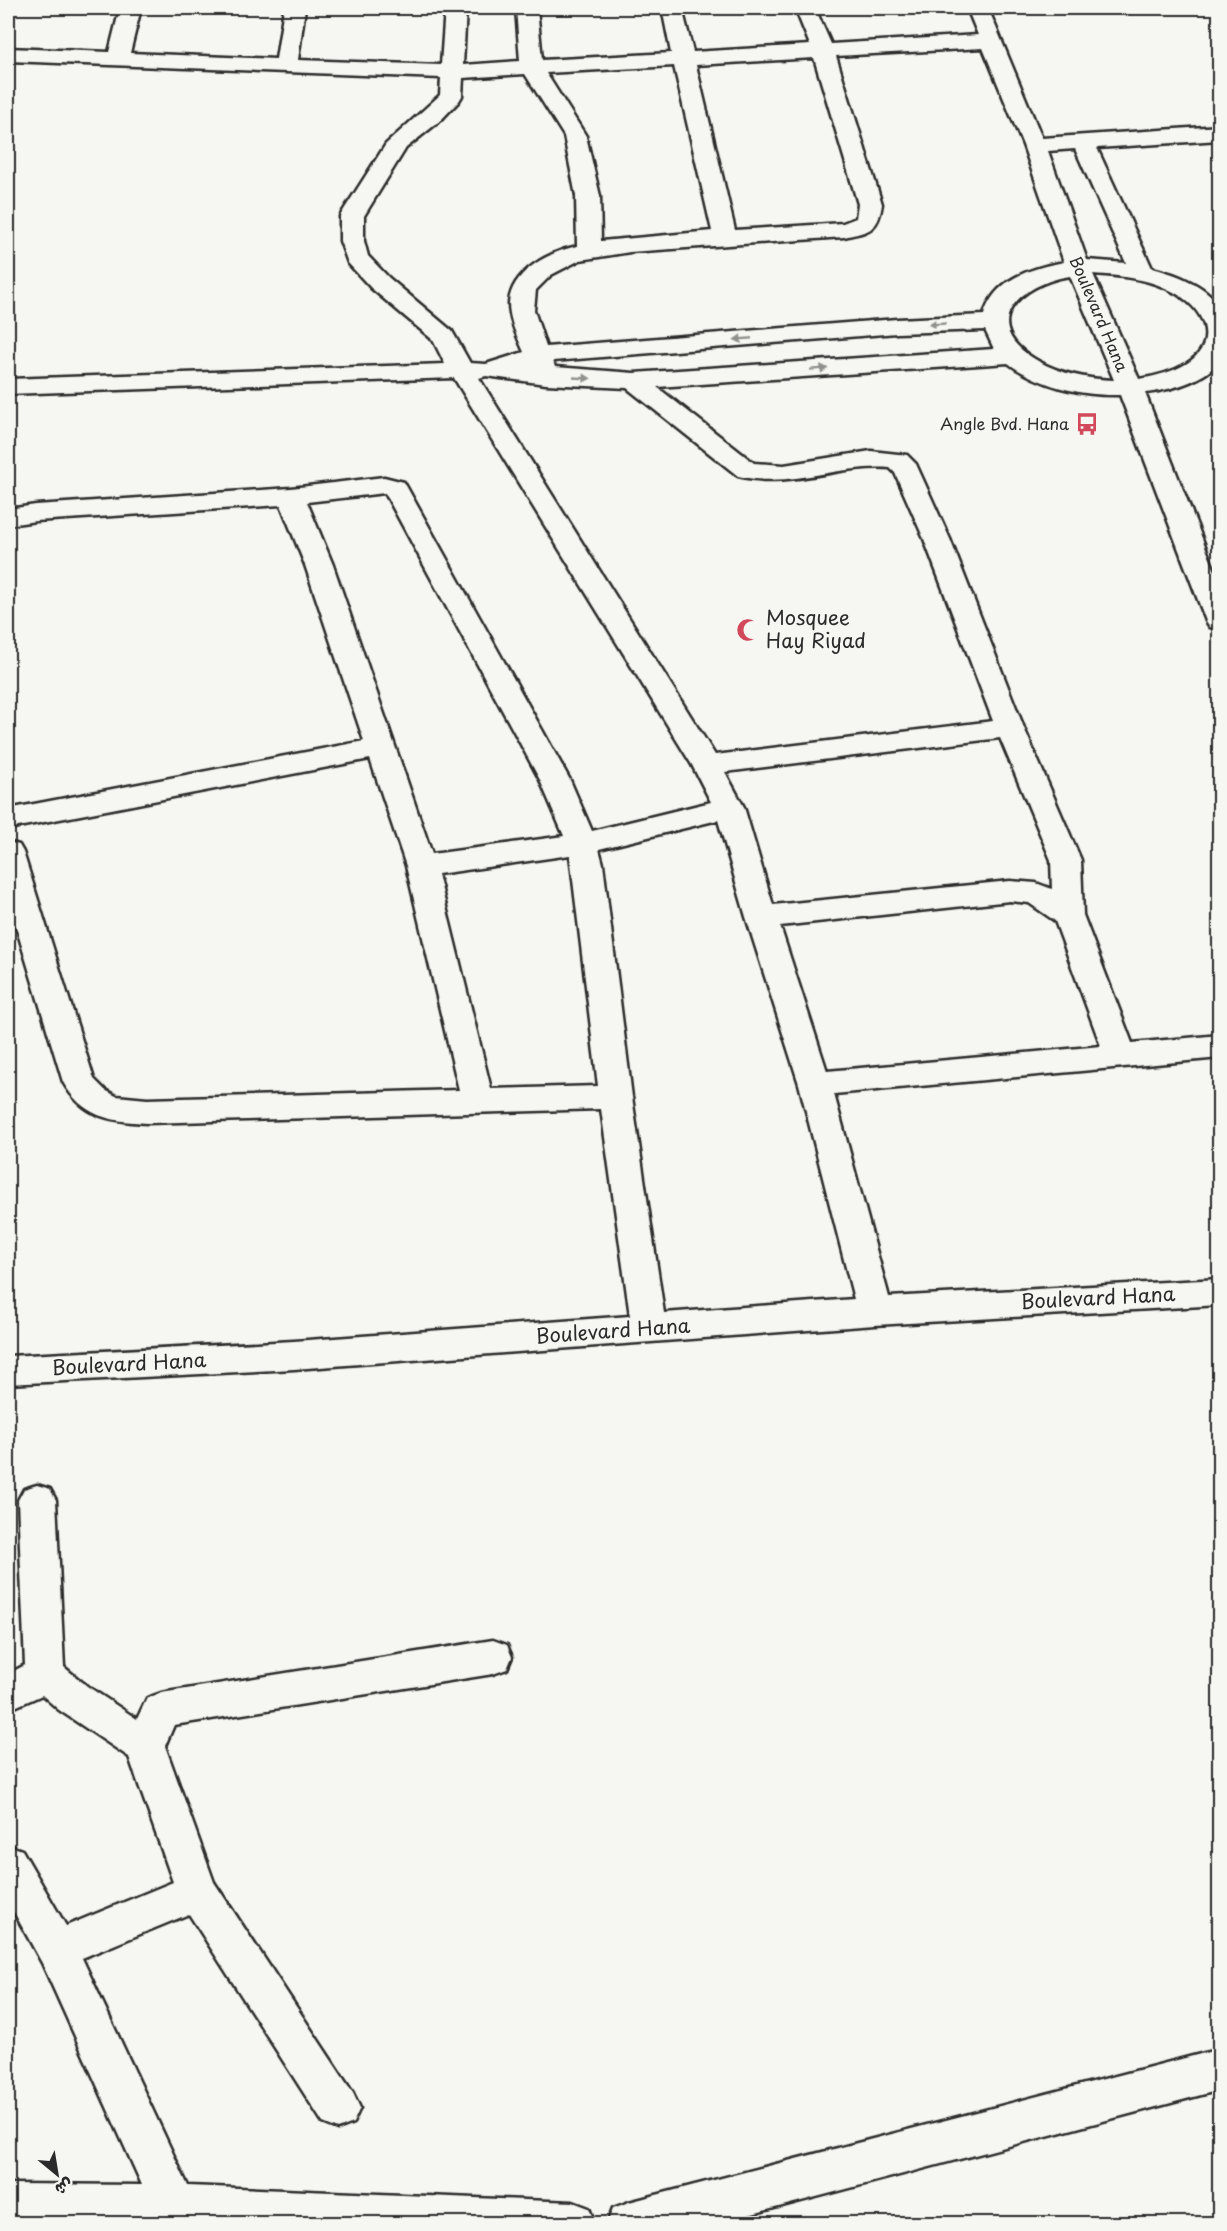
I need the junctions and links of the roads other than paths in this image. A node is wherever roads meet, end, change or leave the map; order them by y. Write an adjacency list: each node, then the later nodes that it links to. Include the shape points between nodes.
1 (130, 8): 11 (street)
2 (295, 8): 13 (street)
3 (455, 8): 15 (street)
4 (526, 8): 14 (street)
5 (672, 8): 12 (street)
6 (805, 8): 9 (street)
7 (978, 8): 8 (street, Boulevard Hana)
8 (992, 42): 9 (street); 18 (street, Boulevard Hana)
9 (823, 51): 12 (street); 19 (street, via 870,204 868,220 844,230)
10 (8, 55): 11 (street)
11 (118, 60): 13 (street)
12 (685, 60): 14 (street); 19 (street)
13 (286, 68): 15 (street)
14 (531, 68): 15 (street); 20 (street, via 575,136 588,196)
15 (452, 72): 29 (street, via 451,96 397,144 365,192 352,216 352,241 356,258 443,336)
16 (1220, 133): 17 (street)
17 (1083, 142): 18 (street); 22 (street)
18 (1034, 145): 21 (street, Boulevard Hana)
19 (725, 238): 20 (street)
20 (589, 250): 28 (street, via 550,266 524,289 520,313)
21 (1078, 267): 22 (street); 25 (street, via 1024,281 1006,294 996,310); 32 (street, Boulevard Hana)
22 (1142, 272): 23 (street)
23 (1195, 295): 24 (street); 26 (street, via 1208,308)
24 (1220, 295)
25 (996, 321): 27 (street, via 1001,340); 28 (street, one-way to 28, via 897,326)
26 (1219, 338): 32 (street, via 1210,356 1192,372)
27 (1013, 355): 30 (street, one-way to 27); 32 (street, via 1064,380)
28 (542, 365): 29 (street); 30 (street, one-way to 30)
29 (462, 370): 31 (street); 38 (street)
30 (634, 381): 36 (street, via 747,470 784,473 871,459 898,461 907,470 938,539)
31 (8, 387)
32 (1130, 388): 35 (street, Boulevard Hana)
33 (291, 496): 34 (street); 37 (street, via 319,565); 41 (street, via 384,485 395,488 555,780)
34 (8, 517)
35 (1220, 621)
36 (1010, 728): 38 (street); 44 (street, via 1066,860)
37 (381, 747): 40 (street); 43 (street)
38 (707, 765): 39 (street)
39 (729, 807): 41 (street); 45 (street)
40 (8, 819)
41 (582, 843): 43 (street); 49 (street, via 588,864)
42 (8, 852): 50 (street, via 79,1082 101,1105 147,1111)
43 (422, 866): 50 (street)
44 (1068, 915): 45 (street, via 1036,893 1010,891); 47 (street)
45 (761, 917): 48 (street)
46 (1220, 1046): 47 (street)
47 (1121, 1055): 48 (street)
48 (815, 1084): 52 (street)
49 (616, 1097): 50 (street); 53 (street)
50 (478, 1102)
51 (1220, 1292): 52 (street, Boulevard Hana)
52 (875, 1311): 53 (street, Boulevard Hana)
53 (649, 1328): 54 (street, Boulevard Hana, via 294,1355)
54 (8, 1370)
55 (37, 1500): 57 (street)
56 (493, 1657): 59 (street, via 161,1710)
57 (45, 1674): 58 (street); 59 (street, via 73,1698)
58 (8, 1693)
59 (145, 1746): 61 (street)
60 (8, 1863): 62 (street)
61 (197, 1892): 62 (street); 64 (street)
62 (57, 1949): 66 (street)
63 (1220, 2069): 68 (street)
64 (338, 2108)
65 (8, 2206): 66 (street)
66 (175, 2207): 67 (street)
67 (573, 2223)
68 (628, 2223)

